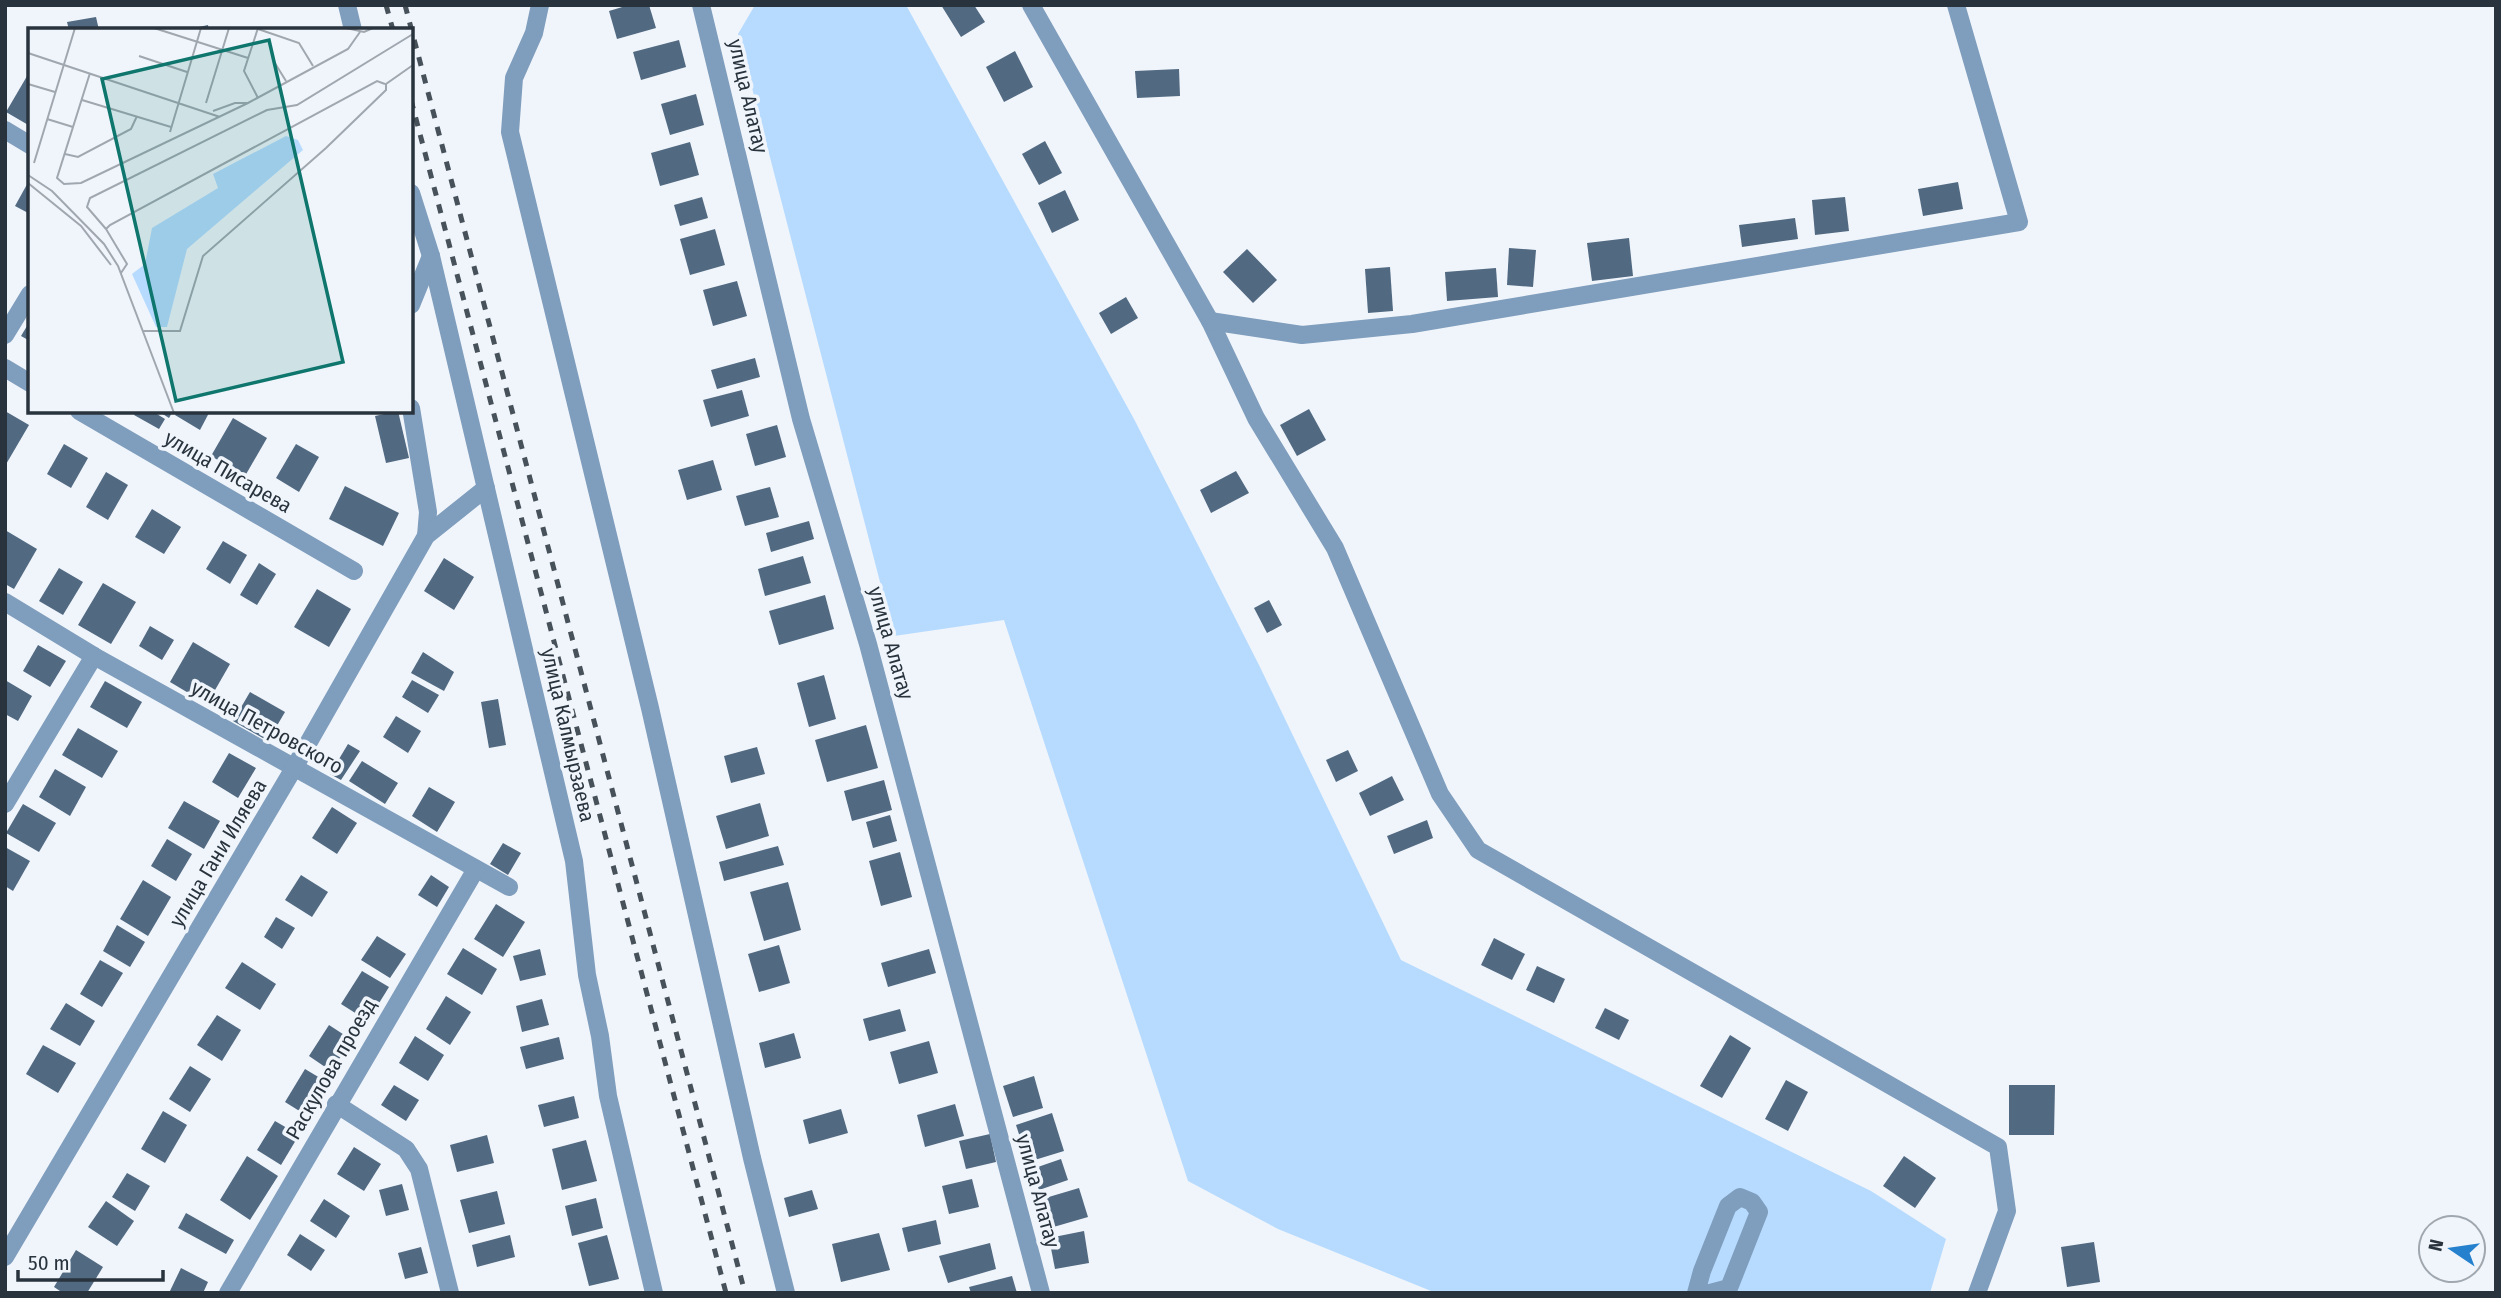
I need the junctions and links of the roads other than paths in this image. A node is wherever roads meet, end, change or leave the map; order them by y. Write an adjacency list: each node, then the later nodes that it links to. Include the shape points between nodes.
1 (347, 5): 6 (street)
2 (540, 5): 33 (street, via 534,33 514,78 510,132)
3 (701, 5): 34 (street, улица Алатау, via 801,419 868,643)
4 (1031, 5): 13 (street)
5 (1956, 5): 13 (street, via 2019,222 1412,324 1302,335)
6 (353, 28)
7 (5, 130): 8 (street)
8 (28, 144)
9 (413, 200): 10 (street, улица Калмырзаева)
10 (430, 256): 12 (street); 19 (street, улица Калмырзаева)
11 (28, 297): 14 (street)
12 (413, 300)
13 (1210, 321): 37 (street, via 1256,418 1335,548 1440,794 1478,850 1998,1147 2007,1211)
14 (5, 335)
15 (5, 368): 16 (street)
16 (28, 382)
17 (82, 413): 21 (street, улица Писарева)
18 (412, 413): 20 (street, via 428,512)
19 (486, 488): 20 (street, улица Гани Иляева); 32 (street, улица Калмырзаева, via 574,861 608,1096)
20 (426, 536): 24 (street, улица Гани Иляева)
21 (354, 571)
22 (5, 602): 23 (street, улица Петровского)
23 (94, 656): 24 (street, улица Петровского); 25 (street)
24 (294, 768): 26 (street, улица Петровского); 29 (street, улица Гани Иляева)
25 (5, 804)
26 (476, 869): 27 (street, улица Петровского); 28 (street, Раскулова проезд)
27 (509, 887)
28 (336, 1104): 30 (street, Раскулова проезд); 31 (street, via 413,1157)
29 (5, 1257)
30 (228, 1293)
31 (450, 1293)
32 (654, 1293)
33 (786, 1293)
34 (1041, 1293)
35 (1696, 1293): 36 (street, via 1728,1206 1740,1197 1752,1202 1759,1212 1729,1288)
36 (1710, 1293)
37 (1977, 1293)

